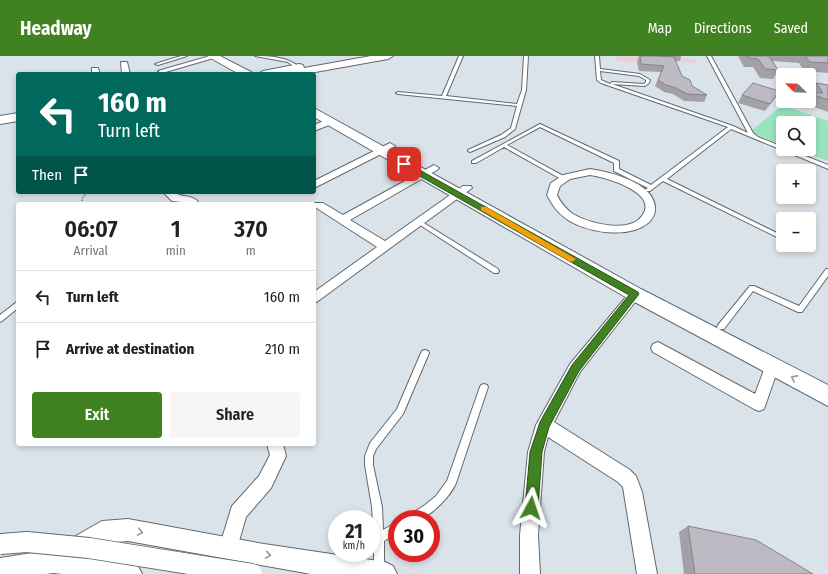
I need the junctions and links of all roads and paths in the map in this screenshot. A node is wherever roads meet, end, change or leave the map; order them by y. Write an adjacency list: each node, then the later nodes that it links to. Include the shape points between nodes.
1 (185, 56): 11 (lane)
2 (216, 56): 14 (street); 16 (main road); 17 (main road)
3 (257, 56): 12 (lane, via 289,61)
4 (360, 56): 12 (main road)
5 (388, 56): 19 (main road)
6 (461, 56): 22 (lane)
7 (526, 56): 23 (lane, via 524,90)
8 (597, 56): 13 (lane)
9 (709, 56): 31 (lane, via 751,134)
10 (124, 64): 15 (street)
11 (157, 64)
12 (297, 67): 18 (main road)
13 (598, 70): 20 (lane); 20 (lane, via 640,75 648,80 647,84 640,85)
14 (162, 71)
15 (126, 72)
16 (244, 72)
17 (251, 72)
18 (273, 72)
19 (297, 72)
20 (602, 82): 30 (lane)
21 (398, 92): 22 (lane)
22 (443, 98): 23 (lane)
23 (519, 105): 35 (lane, via 513,129)
24 (316, 106): 34 (main road)
25 (316, 113): 28 (main road)
26 (16, 117): 27 (main road)
27 (0, 120)
28 (331, 121): 29 (street); 34 (main road)
29 (316, 127)
30 (731, 127): 31 (lane); 41 (lane)
31 (756, 138): 33 (lane)
32 (503, 145): 37 (lane); 40 (lane); 43 (lane, via 540,125 617,162 616,170)
33 (776, 146)
34 (385, 148): 39 (main road); 42 (street)
35 (470, 151)
36 (800, 156): 38 (lane)
37 (474, 162)
38 (828, 167)
39 (428, 171): 44 (main road); 49 (street)
40 (564, 178): 46 (street, via 590,172 608,174); 46 (street, via 553,188 553,198 560,210 574,220 592,227 613,230 631,228 644,221 650,211 648,200)
41 (663, 179): 43 (lane); 51 (lane)
42 (316, 184)
43 (651, 187): 46 (lane)
44 (462, 191): 50 (street); 55 (main road); 59 (main road)
45 (170, 194): 47 (street, via 176,199 188,199)
46 (643, 194)
47 (192, 202)
48 (319, 205): 49 (street)
49 (342, 220): 52 (street)
50 (419, 222): 52 (street); 53 (lane)
51 (776, 235)
52 (384, 246): 56 (street)
53 (496, 271)
54 (828, 271): 59 (lane, via 800,310 752,288)
55 (635, 294): 62 (main road); 66 (street, via 575,368)
56 (316, 295)
57 (16, 306): 58 (lane)
58 (0, 319)
59 (721, 327): 63 (main road)
60 (658, 348): 62 (street, via 759,404)
61 (425, 353): 68 (lane, via 400,411 373,446 369,456 368,465)
62 (772, 366): 65 (main road, one-way to 62)
63 (828, 382)
64 (484, 387): 69 (lane, via 451,483 445,494)
65 (828, 396)
66 (544, 425): 78 (street, via 536,452 529,535); 79 (street, via 630,482)
67 (276, 446): 71 (street, via 278,456 265,482 238,512)
68 (377, 510)
69 (426, 510)
70 (0, 544): 76 (street, bridge, via 28,542 89,548)
71 (228, 548): 73 (street, one-way to 71, via 102,532 128,530); 77 (street, one-way to 77)
72 (380, 550): 77 (lane)
73 (54, 561): 74 (street); 75 (street)
74 (0, 570)
75 (130, 574)
76 (252, 574)
77 (382, 574)
78 (530, 574)
79 (647, 574)

